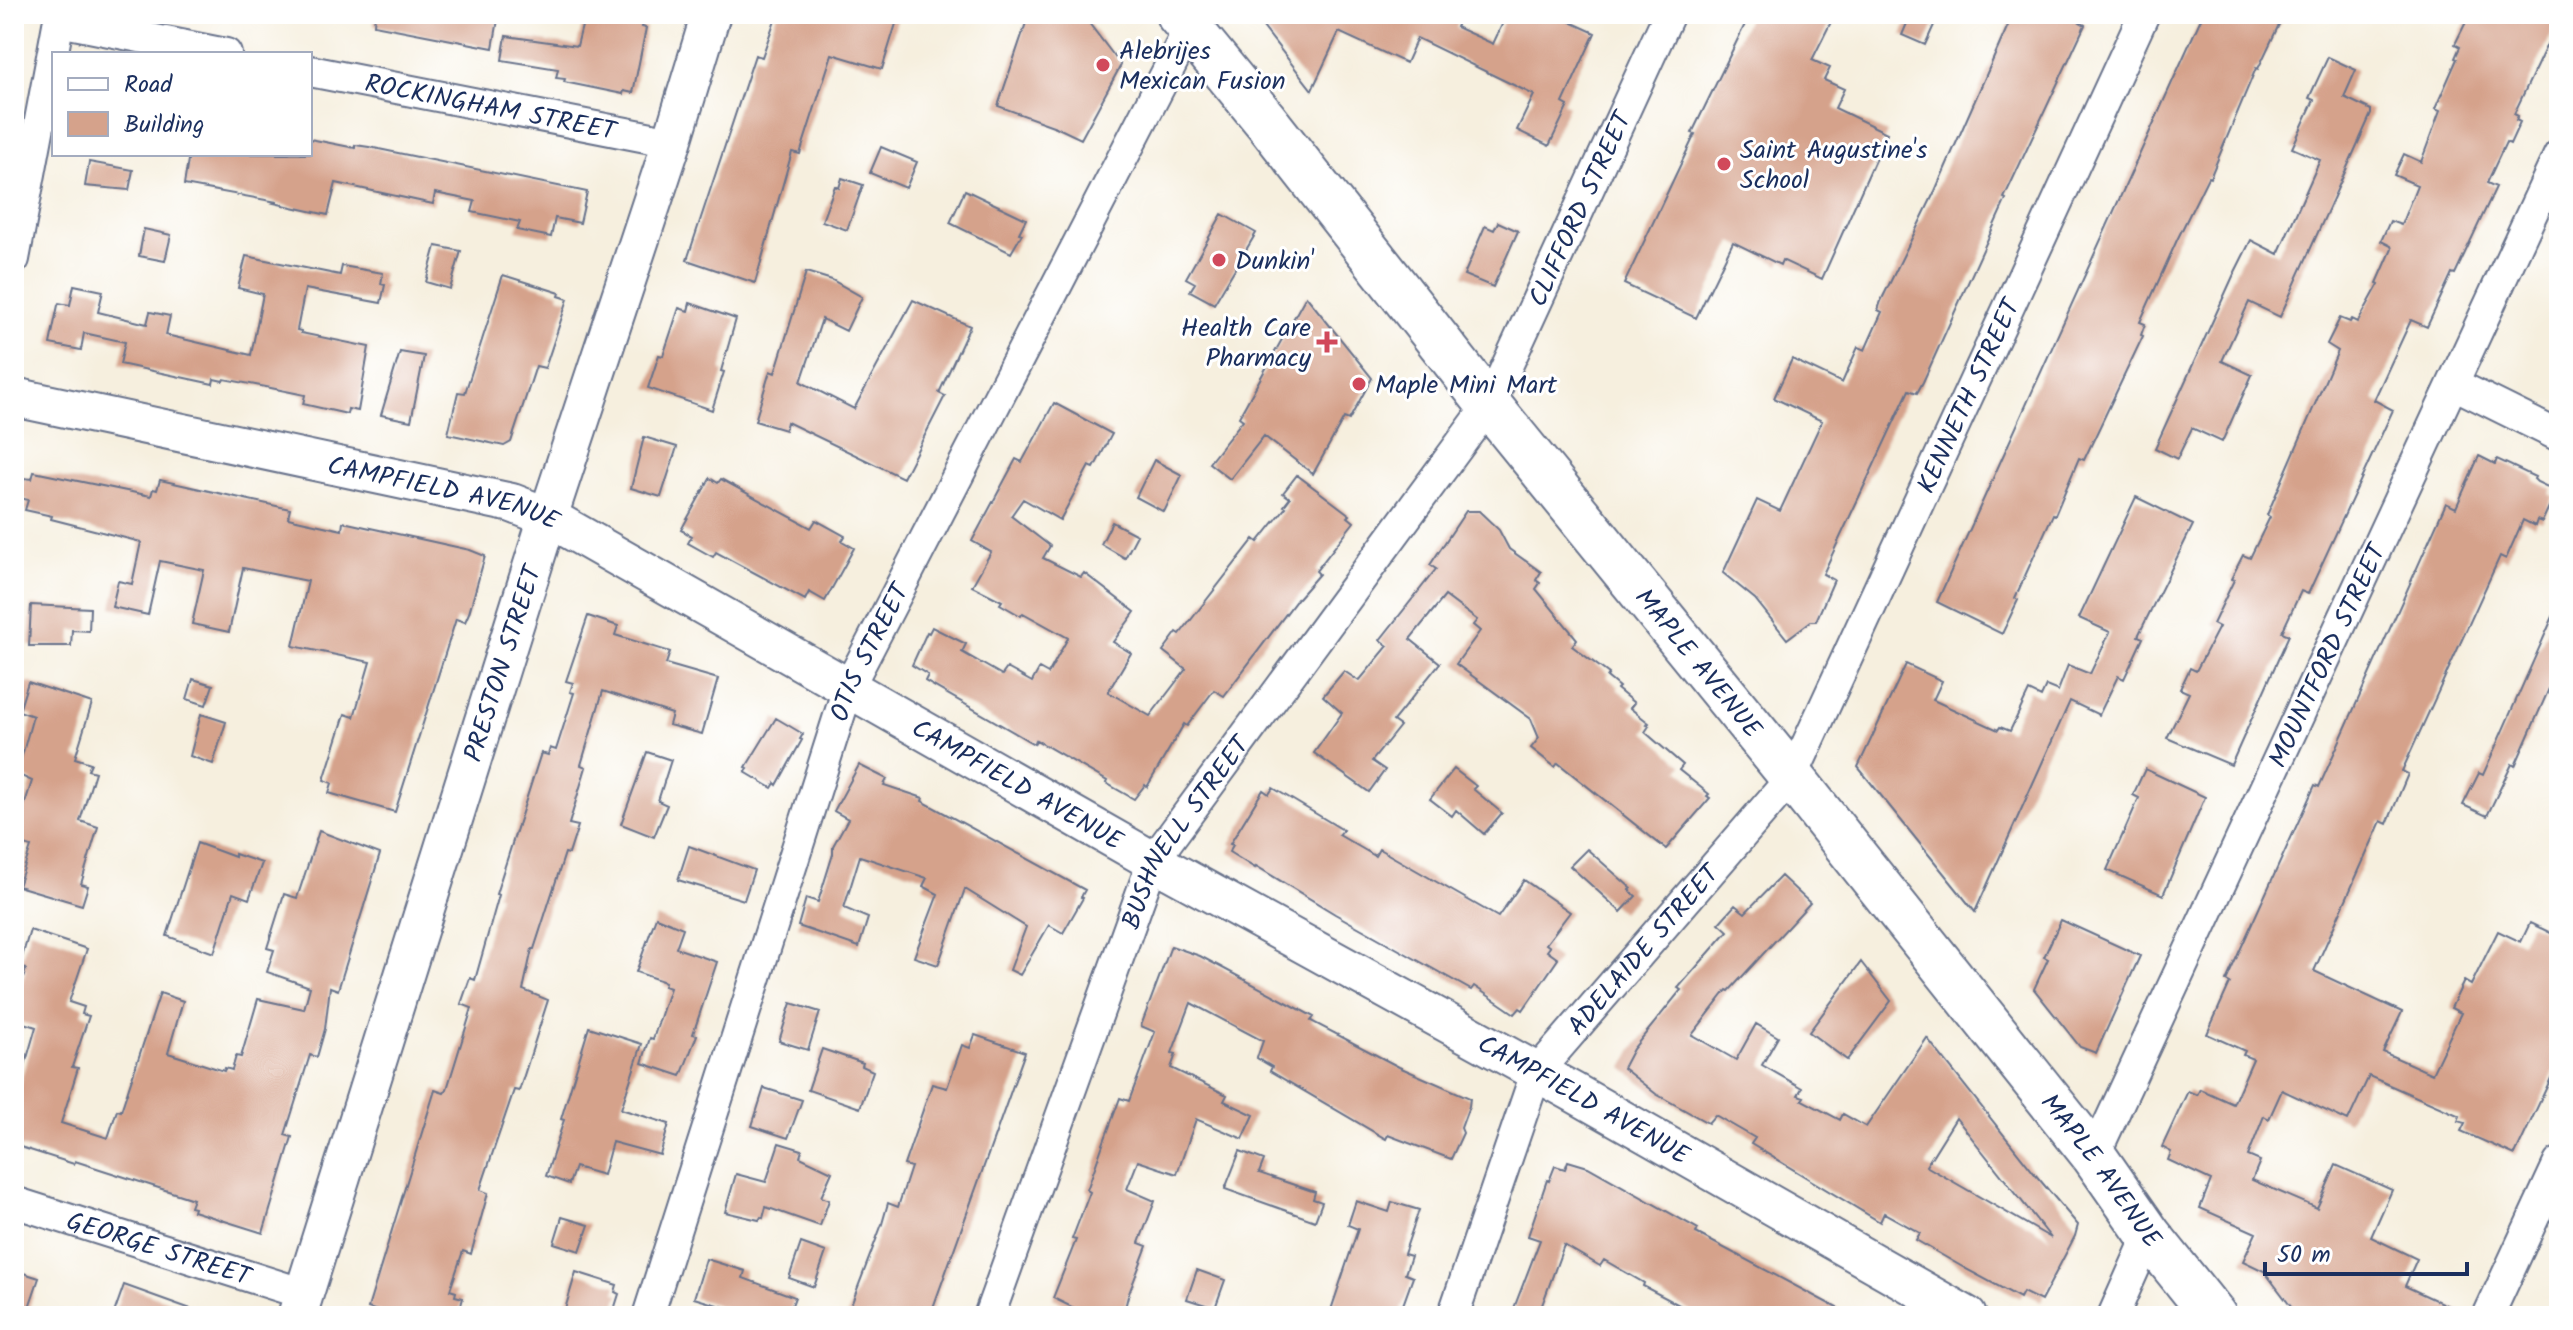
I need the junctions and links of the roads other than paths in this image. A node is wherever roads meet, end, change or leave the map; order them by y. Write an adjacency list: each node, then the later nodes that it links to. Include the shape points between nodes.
1 (711, 14): 10 (street, PRESTON STREET)
2 (1669, 14): 15 (street, CLIFFORD STREET)
3 (2144, 14): 19 (street, KENNETH STREET)
4 (60, 17): 6 (street); 7 (street)
5 (1188, 19): 15 (main road, MAPLE AVENUE); 18 (street, OTIS STREET)
6 (53, 52)
7 (217, 52)
8 (52, 59): 12 (street)
9 (312, 71): 10 (street, ROCKINGHAM STREET)
10 (672, 142): 17 (street, PRESTON STREET)
11 (2559, 155): 13 (street, MOUNTFORD STREET)
12 (14, 259)
13 (2454, 384): 16 (street); 22 (street, MOUNTFORD STREET)
14 (14, 397): 17 (street, CAMPFIELD AVENUE, via 512,503)
15 (1489, 405): 19 (main road, MAPLE AVENUE); 20 (street, BUSHNELL STREET)
16 (2559, 436)
17 (548, 517): 18 (street, CAMPFIELD AVENUE); 26 (street, PRESTON STREET)
18 (848, 688): 20 (street, CAMPFIELD AVENUE); 27 (street, OTIS STREET)
19 (1792, 777): 21 (street, ADELAIDE STREET); 22 (main road, MAPLE AVENUE)
20 (1153, 861): 21 (street, CAMPFIELD AVENUE); 28 (street, BUSHNELL STREET)
21 (1536, 1073): 29 (street, ADELAIDE STREET); 30 (street, CAMPFIELD AVENUE)
22 (2094, 1156): 25 (main road, MAPLE AVENUE)
23 (2559, 1163): 33 (street)
24 (14, 1202): 26 (street, GEORGE STREET)
25 (2149, 1235): 31 (street); 32 (main road, MAPLE AVENUE)
26 (301, 1305)
27 (648, 1316)
28 (989, 1316)
29 (1453, 1316)
30 (1967, 1316)
31 (2113, 1316)
32 (2214, 1316)
33 (2488, 1316)

